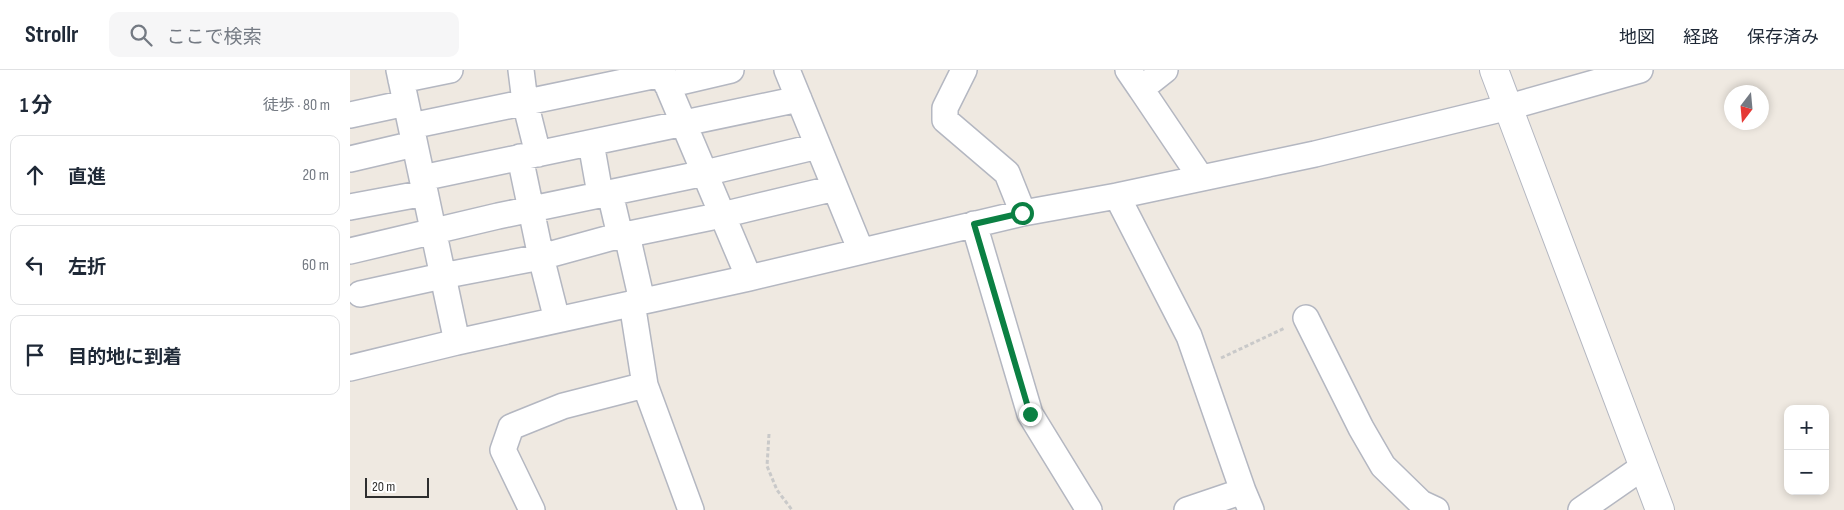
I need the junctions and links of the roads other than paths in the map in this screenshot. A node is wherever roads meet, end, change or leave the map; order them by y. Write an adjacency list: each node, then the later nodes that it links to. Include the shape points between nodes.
1 (450, 70): 13 (street)
2 (521, 70): 12 (street)
3 (731, 70): 9 (street)
4 (787, 70): 11 (street)
5 (964, 70): 29 (street, via 945,108 945,120 1007,173)
6 (1165, 70): 10 (street)
7 (1494, 70): 14 (street)
8 (1640, 70): 14 (street)
9 (663, 76): 12 (street); 16 (street)
10 (1135, 80): 22 (street)
11 (799, 99): 16 (street); 18 (street)
12 (526, 102): 13 (street); 19 (street)
13 (406, 105): 15 (street); 20 (street); 23 (street)
14 (1508, 107): 22 (street, via 1325,152); 46 (street)
15 (350, 115)
16 (683, 123): 17 (street); 21 (street)
17 (591, 142): 19 (street); 25 (street, via 599,188)
18 (818, 146): 21 (street); 24 (street)
19 (529, 155): 23 (street); 28 (street)
20 (350, 159)
21 (705, 173): 25 (street); 30 (street)
22 (1201, 178): 26 (street)
23 (423, 186): 27 (street); 32 (street)
24 (835, 188): 30 (street); 35 (street)
25 (610, 193): 28 (street); 33 (street, via 618,227)
26 (1117, 196): 29 (street); 47 (street, via 1189,336)
27 (350, 207)
28 (532, 210): 32 (street); 36 (street)
29 (1022, 213): 31 (street)
30 (722, 215): 33 (street); 38 (street)
31 (974, 224): 35 (street); 50 (street, via 1030,414)
32 (433, 232): 34 (street); 37 (street)
33 (627, 235): 36 (street); 40 (street)
34 (350, 251)
35 (861, 251): 38 (street)
36 (541, 257): 37 (street); 42 (street)
37 (442, 276): 39 (street); 43 (street)
38 (749, 278): 40 (street)
39 (360, 294)
40 (637, 302): 42 (street); 45 (street)
41 (1306, 318): 52 (street, via 1383,466 1421,503)
42 (557, 320): 43 (street)
43 (457, 342): 44 (street)
44 (350, 368)
45 (645, 385): 48 (street, via 563,406 511,427 503,450); 49 (street)
46 (1643, 467): 53 (street); 54 (street)
47 (1247, 501): 51 (street)
48 (532, 510)
49 (691, 510)
50 (1089, 510)
51 (1187, 510)
52 (1436, 510)
53 (1580, 510)
54 (1660, 510)

